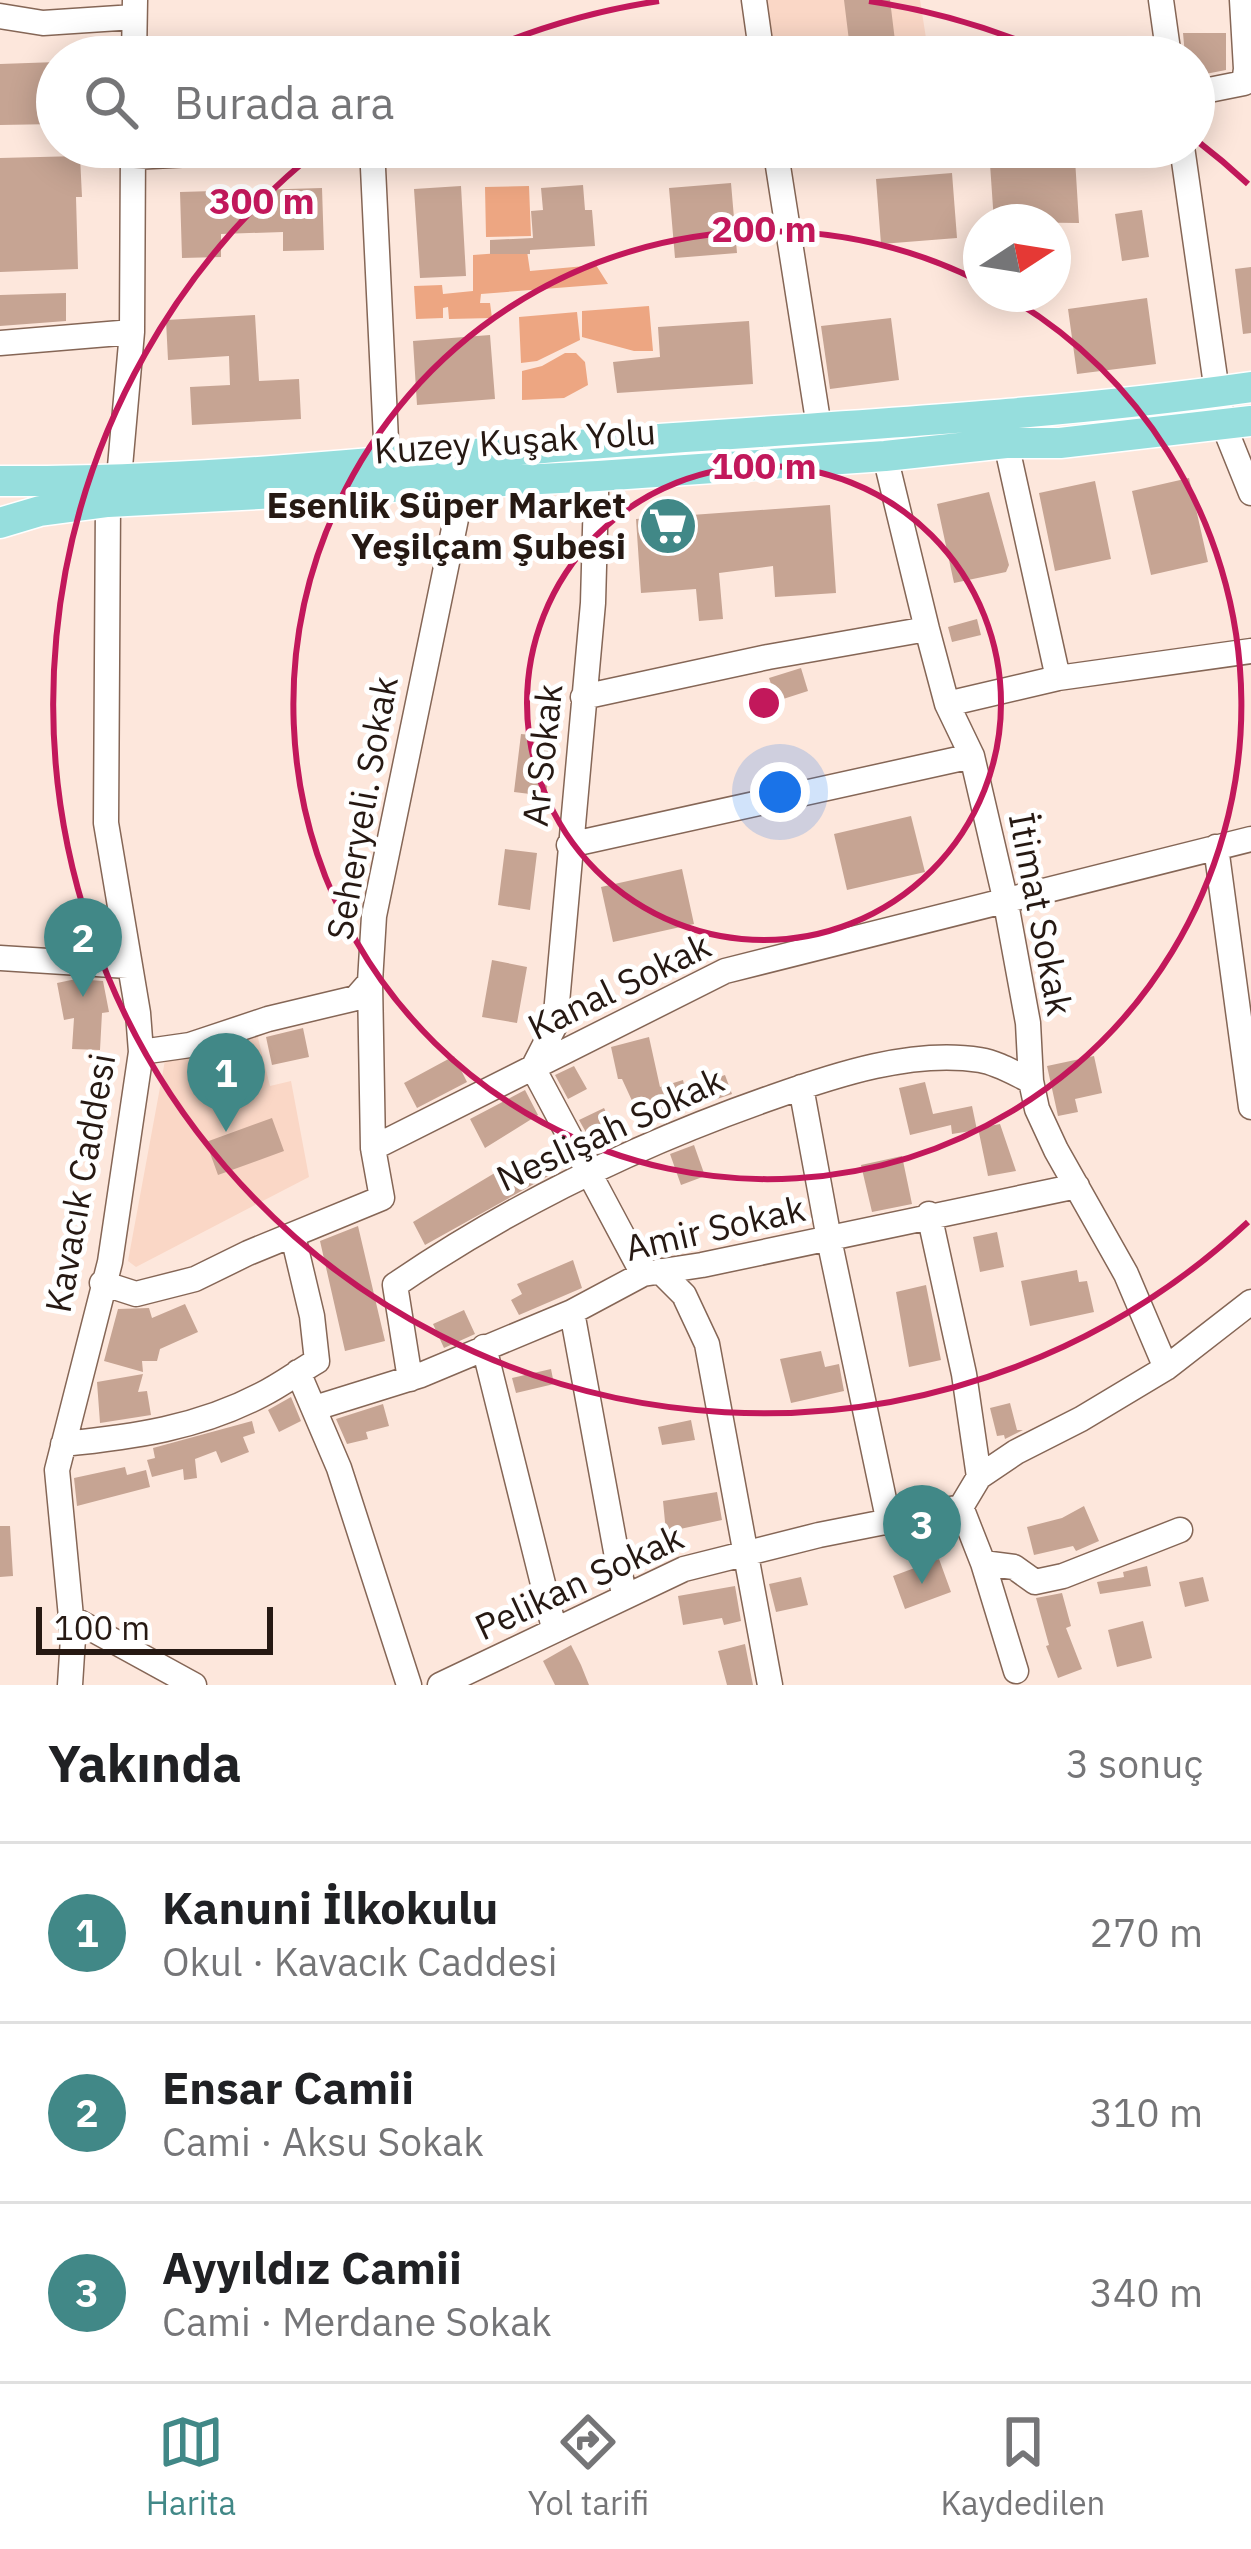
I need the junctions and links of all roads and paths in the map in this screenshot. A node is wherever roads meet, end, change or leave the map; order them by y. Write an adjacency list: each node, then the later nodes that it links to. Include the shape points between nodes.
1 (754, 0): 6 (street)
2 (1161, 0): 7 (street)
3 (1242, 0): 8 (street, via 1244,83)
4 (135, 9): 5 (street, via 43,22)
5 (0, 16)
6 (759, 36)
7 (1166, 36)
8 (1215, 89)
9 (133, 168): 13 (street, Kavacık Caddesi)
10 (373, 168): 22 (street)
11 (778, 168): 18 (street)
12 (1185, 168): 16 (street)
13 (132, 332): 14 (street); 26 (street, Kavacık Caddesi)
14 (0, 343)
15 (1251, 387): 16 (main road, Kuzey Kuşak Yolu)
16 (1216, 392): 17 (street); 18 (main road, Kuzey Kuşak Yolu)
17 (1237, 424): 19 (main road, Kuzey Kuşak Yolu); 27 (street)
18 (819, 427): 20 (main road, Kuzey Kuşak Yolu)
19 (1006, 443): 21 (main road, Kuzey Kuşak Yolu); 31 (street)
20 (596, 444): 22 (main road, Kuzey Kuşak Yolu); 23 (street, Ar Sokak)
21 (885, 456): 23 (main road, Kuzey Kuşak Yolu); 29 (street, İtimat Sokak)
22 (387, 461): 26 (main road, Kuzey Kuşak Yolu)
23 (598, 476): 25 (main road, Kuzey Kuşak Yolu); 32 (street, Ar Sokak)
24 (0, 481): 26 (main road, Kuzey Kuşak Yolu)
25 (463, 485): 26 (main road, Kuzey Kuşak Yolu); 41 (street, Seheryeli. Sokak, via 374,916)
26 (114, 490): 28 (main road, Kuzey Kuşak Yolu); 40 (street, Kavacık Caddesi, via 106,823)
27 (1251, 493)
28 (4, 523)
29 (927, 629): 32 (street); 33 (street, İtimat Sokak)
30 (1251, 651): 31 (street)
31 (1058, 678): 33 (street)
32 (583, 698): 36 (street, Ar Sokak)
33 (947, 704): 34 (street, İtimat Sokak)
34 (972, 756): 36 (street); 38 (street, İtimat Sokak)
35 (1251, 839): 37 (street, Kanal Sokak)
36 (569, 845): 43 (street, Ar Sokak, via 555,1025)
37 (1216, 847): 38 (street, Kanal Sokak); 46 (street)
38 (1005, 898): 43 (street, Kanal Sokak, via 725,971); 44 (street, İtimat Sokak)
39 (0, 958): 40 (street)
40 (128, 966): 42 (street, Kavacık Caddesi)
41 (370, 982): 42 (street, via 356,998); 47 (street, Seheryeli. Sokak)
42 (141, 1052): 54 (street, Kavacık Caddesi)
43 (533, 1069): 47 (street, Kanal Sokak); 48 (street)
44 (1030, 1081): 45 (street, Neslişah Sokak, via 975,1059 930,1060); 49 (street, İtimat Sokak)
45 (801, 1087): 48 (street, Neslişah Sokak); 52 (street)
46 (1250, 1098)
47 (373, 1148): 51 (street, via 382,1198)
48 (588, 1172): 53 (street); 60 (street, Neslişah Sokak, via 467,1236 395,1286)
49 (1077, 1186): 50 (street, Amir Sokak); 58 (street, İtimat Sokak)
50 (929, 1214): 52 (street, Amir Sokak); 63 (street)
51 (293, 1236): 54 (street, via 195,1279 136,1294); 59 (street, via 317,1361)
52 (829, 1239): 53 (street, Amir Sokak); 65 (street)
53 (651, 1272): 56 (street, Amir Sokak); 67 (street, via 684,1294 707,1344)
54 (102, 1283): 62 (street, Kavacık Caddesi)
55 (1251, 1302): 58 (street)
56 (572, 1312): 57 (street, Amir Sokak); 69 (street)
57 (484, 1347): 60 (street, Amir Sokak); 71 (street)
58 (1166, 1368): 63 (street)
59 (298, 1372): 61 (street); 62 (street, via 200,1421)
60 (410, 1378): 61 (street, Amir Sokak)
61 (315, 1408): 75 (street)
62 (63, 1444): 70 (street, Kavacık Caddesi, via 57,1470)
63 (979, 1477): 64 (street)
64 (961, 1507): 65 (street, Pelikan Sokak); 68 (street)
65 (890, 1523): 67 (street, Pelikan Sokak)
66 (1180, 1530): 68 (street, via 1035,1582)
67 (748, 1552): 69 (street, Pelikan Sokak); 77 (street)
68 (983, 1563): 72 (street)
69 (624, 1595): 71 (street, Pelikan Sokak)
70 (70, 1617): 73 (street, Kavacık Caddesi); 74 (street)
71 (554, 1628): 76 (street, Pelikan Sokak)
72 (1016, 1671)
73 (70, 1685)
74 (194, 1685)
75 (409, 1685)
76 (440, 1685)
77 (770, 1685)

